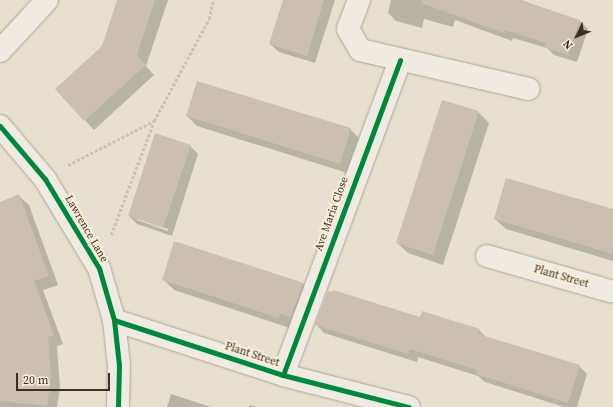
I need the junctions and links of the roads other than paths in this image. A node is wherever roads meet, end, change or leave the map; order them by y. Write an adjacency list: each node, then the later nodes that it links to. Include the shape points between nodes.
1 (47, 0): 3 (street)
2 (359, 0): 4 (street, via 348,29 360,50)
3 (0, 51)
4 (400, 60): 5 (street); 10 (street, Ave Maria Close)
5 (529, 89)
6 (0, 126): 9 (street, Lawrence Lane, via 45,179 98,268)
7 (487, 256): 8 (street, Plant Street)
8 (613, 292)
9 (114, 320): 10 (street, Plant Street); 11 (street, Lawrence Lane, via 119,365)
10 (283, 375): 12 (street, Plant Street)
11 (118, 407)
12 (409, 407)

